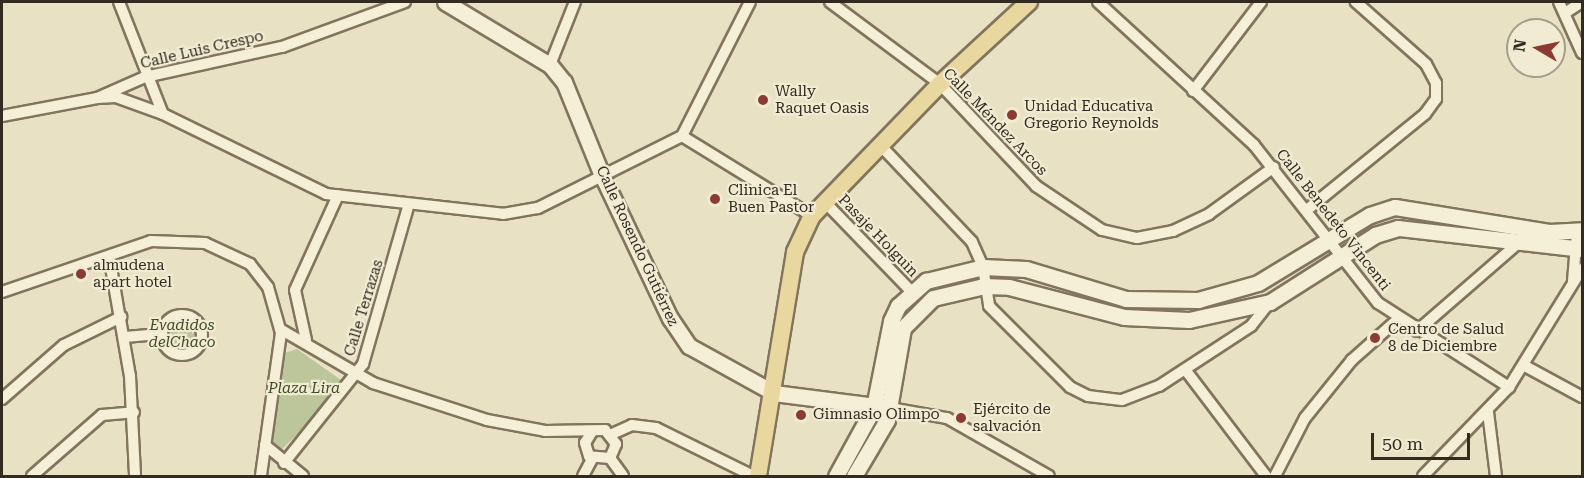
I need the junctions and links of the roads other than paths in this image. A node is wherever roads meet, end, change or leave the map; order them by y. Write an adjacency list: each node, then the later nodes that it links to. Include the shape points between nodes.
1 (119, 2): 16 (street)
2 (405, 2): 16 (street, Calle Luis Crespo, via 282,47)
3 (445, 2): 15 (street, Calle Rosendo Gutiérrez)
4 (575, 2): 15 (street)
5 (750, 2): 22 (street)
6 (830, 2): 17 (street, Calle Méndez Arcos)
7 (1029, 2): 17 (main road)
8 (1098, 2): 18 (street, Calle Benedeto Vincenti)
9 (1261, 2): 18 (street)
10 (1356, 2): 29 (street, via 1426,64 1436,83 1436,99 1425,114)
11 (1559, 2): 13 (street)
12 (1582, 2): 13 (street)
13 (1565, 13): 14 (street)
14 (1582, 53)
15 (550, 65): 25 (street, Calle Rosendo Gutiérrez, via 571,95)
16 (145, 77): 19 (street, Calle Luis Crespo); 20 (street)
17 (940, 84): 23 (main road); 24 (street, Calle Méndez Arcos, via 1036,186 1074,214 1119,236 1151,237 1173,231 1209,214)
18 (1193, 91): 24 (street, Calle Benedeto Vincenti)
19 (98, 98): 20 (street, via 116,97); 21 (street, Calle Luis Crespo)
20 (163, 114): 26 (street, via 279,174)
21 (2, 116)
22 (682, 136): 25 (street); 30 (street)
23 (881, 146): 27 (main road); 38 (street, via 972,242)
24 (1274, 167): 29 (street, Calle Benedeto Vincenti)
25 (601, 173): 28 (street, via 538,208 484,214); 56 (street, Calle Rosendo Gutiérrez, via 683,339 721,367)
26 (338, 195): 28 (street); 51 (street, via 295,290)
27 (824, 201): 30 (main road); 42 (street, Pasaje Holguin)
28 (408, 207): 54 (street, Calle Terrazas)
29 (1308, 209): 33 (street, Calle Benedeto Vincenti)
30 (812, 216): 56 (main road, via 795,252)
31 (1535, 229): 32 (street); 33 (street, via 1395,207 1370,215); 34 (street)
32 (1580, 231): 35 (street)
33 (1329, 242): 37 (street, Calle Benedeto Vincenti); 38 (street, via 1258,283 1178,302 1126,299 1026,269)
34 (1521, 242): 35 (street); 37 (street, via 1398,228 1375,235); 48 (street)
35 (1579, 249): 41 (street)
36 (109, 256): 43 (street); 45 (street); 47 (street, via 151,241 205,243 256,270 274,300)
37 (1341, 260): 44 (street); 46 (street, Calle Benedeto Vincenti)
38 (983, 267): 40 (street); 42 (street, via 926,281)
39 (1582, 269): 41 (street)
40 (984, 285): 44 (street, via 1155,321 1217,316); 53 (street, via 989,306 1002,321 1070,387 1088,396 1107,401 1135,397); 60 (street, via 933,297 910,317 898,350)
41 (1573, 285): 52 (street)
42 (911, 291): 59 (street, via 891,321)
43 (2, 292)
44 (1270, 302): 53 (street, via 1251,326)
45 (121, 317): 50 (street); 58 (street, via 64,345)
46 (1398, 319): 48 (street, Calle Benedeto Vincenti); 81 (street, via 1352,360 1305,418)
47 (280, 329): 51 (street); 65 (street)
48 (1417, 331): 55 (street, Calle Benedeto Vincenti)
49 (161, 334): 50 (street)
50 (125, 337): 61 (street)
51 (306, 340): 54 (street)
52 (1525, 366): 55 (street); 57 (street)
53 (1187, 372): 80 (street)
54 (358, 374): 63 (street, via 487,420 545,431); 68 (street, Calle Terrazas)
55 (1509, 387): 62 (street)
56 (774, 393): 59 (street, Calle Rosendo Gutiérrez); 76 (main road)
57 (1582, 397)
58 (2, 399)
59 (874, 407): 60 (street, Calle Rosendo Gutiérrez); 77 (street)
60 (890, 408): 78 (street); 79 (street, Calle Rosendo Gutiérrez, via 947,418)
61 (134, 412): 69 (street, via 102,415); 70 (street)
62 (1488, 412): 82 (street); 83 (street)
63 (592, 432): 64 (street); 67 (street, via 585,448)
64 (612, 434): 66 (street, via 616,444); 75 (street, via 632,425 656,428)
65 (265, 445): 68 (street); 71 (street)
66 (610, 458): 67 (street); 74 (street)
67 (592, 459): 73 (street)
68 (284, 463): 72 (street)
69 (32, 477)
70 (135, 477)
71 (261, 477)
72 (303, 477)
73 (583, 477)
74 (623, 477)
75 (753, 477)
76 (758, 477)
77 (836, 477)
78 (854, 477)
79 (1049, 477)
80 (1266, 477)
81 (1275, 477)
82 (1423, 477)
83 (1496, 477)

